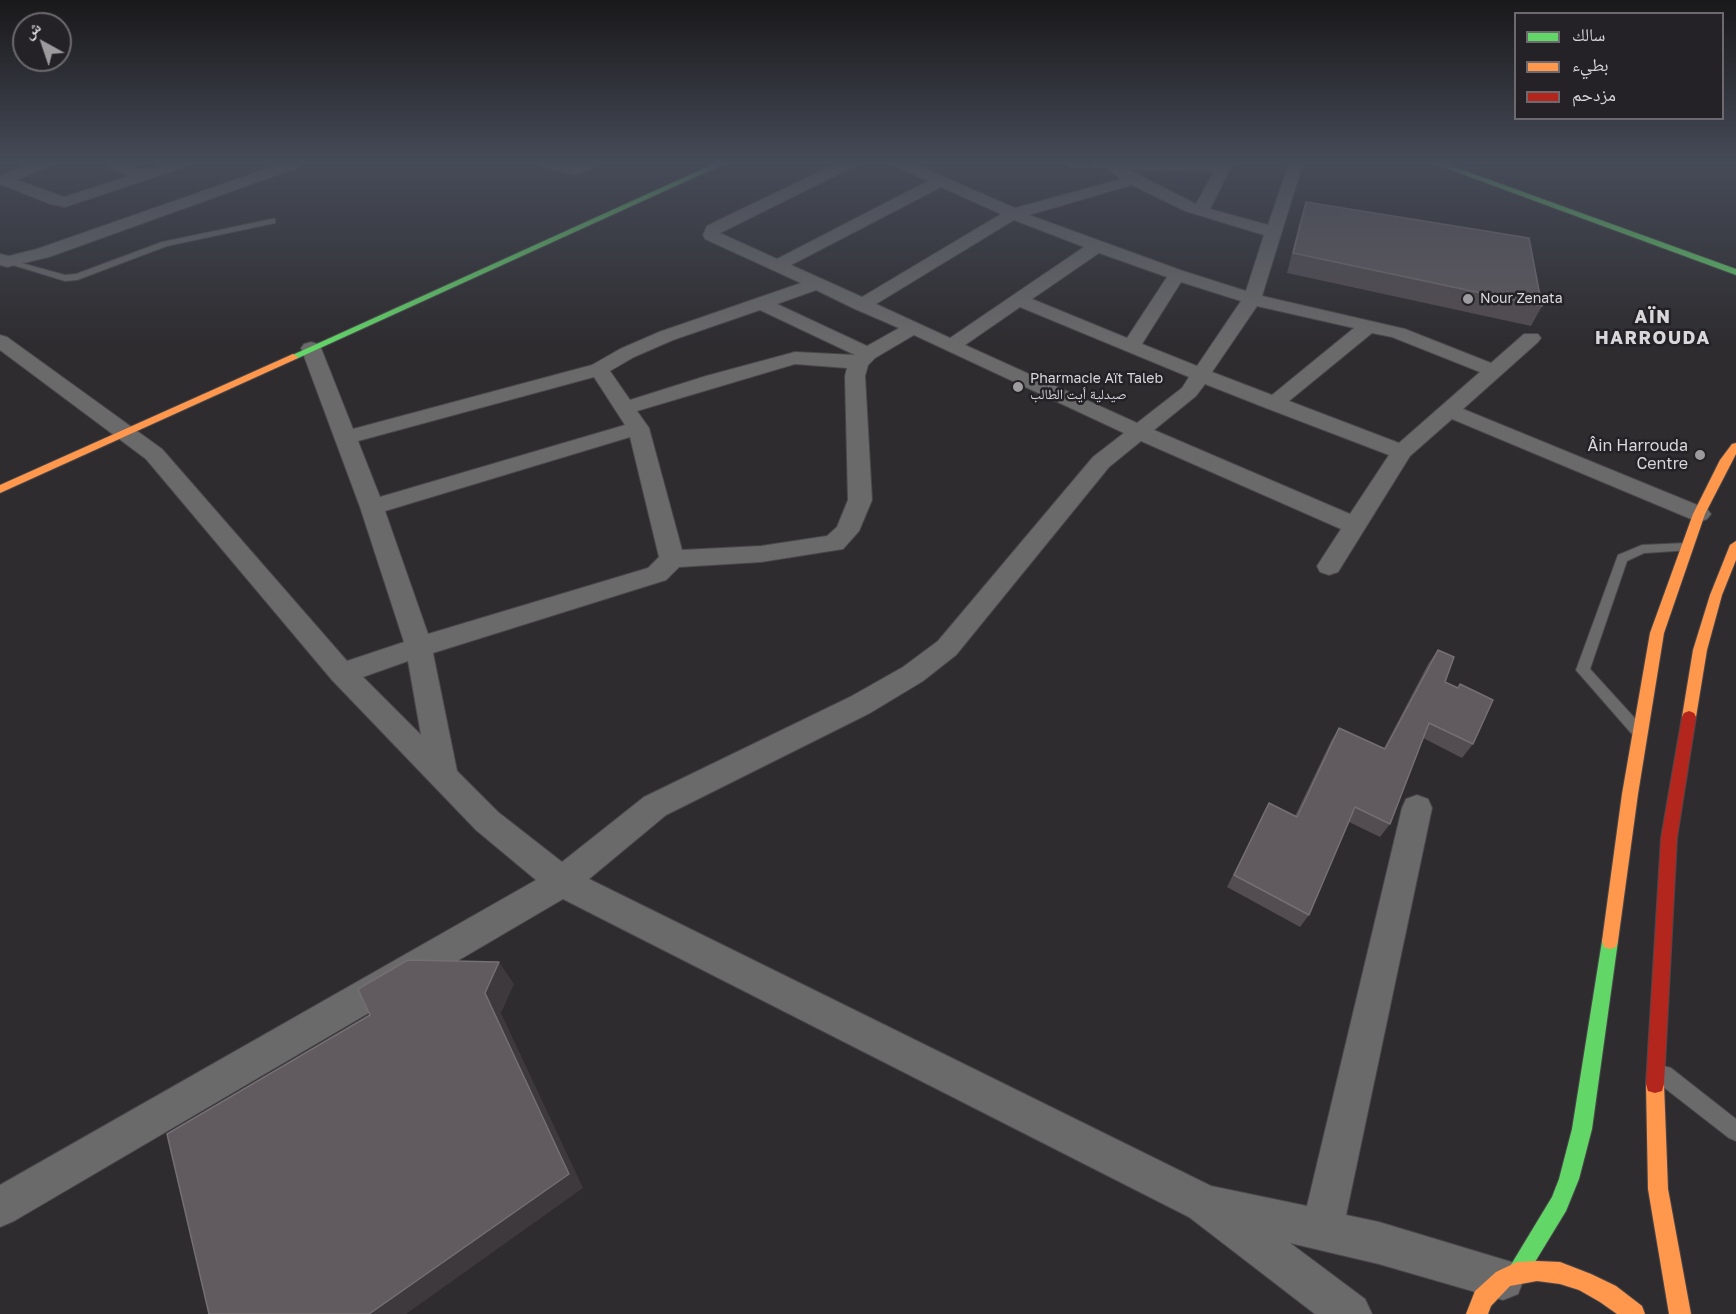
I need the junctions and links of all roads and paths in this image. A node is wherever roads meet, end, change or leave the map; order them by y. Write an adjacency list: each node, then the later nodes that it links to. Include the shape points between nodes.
1 (93, 224): 14 (street, via 30,247)
2 (124, 224): 14 (street, via 43,253)
3 (257, 224): 14 (lane, via 165,244 77,277 65,278)
4 (585, 224): 29 (main road)
5 (724, 224): 15 (street, via 712,230 711,235)
6 (858, 224): 15 (street)
7 (996, 224): 22 (street)
8 (1039, 224): 13 (street)
9 (1247, 224): 12 (street)
10 (1276, 224): 12 (street)
11 (1605, 224): 16 (main road)
12 (1274, 232): 19 (street)
13 (1096, 247): 17 (street); 20 (street)
14 (2, 262)
15 (776, 267): 18 (street)
16 (1736, 272)
17 (1177, 275): 19 (street); 28 (street)
18 (816, 284): 21 (street); 22 (street)
19 (1252, 298): 23 (street); 33 (street)
20 (1019, 300): 27 (street); 28 (street)
21 (761, 303): 30 (street); 31 (street, via 666,336)
22 (862, 305): 24 (street)
23 (1368, 326): 32 (street, via 1398,333); 34 (street)
24 (913, 328): 27 (street); 30 (street)
25 (1532, 338): 32 (street)
26 (0, 341): 37 (street)
27 (952, 345): 39 (street)
28 (1131, 346): 33 (street)
29 (310, 348): 37 (main road); 40 (street)
30 (864, 359): 36 (street, via 795,358 713,380); 49 (street, via 855,376 861,500 847,531 834,543 761,554)
31 (599, 369): 36 (street); 40 (street)
32 (1494, 371): 35 (street)
33 (1201, 375): 34 (street); 39 (street, via 1190,392)
34 (1274, 404): 42 (street)
35 (1448, 410): 42 (street); 45 (street)
36 (631, 418): 44 (street); 49 (street)
37 (117, 420): 38 (main road); 43 (main road); 52 (street, via 154,454)
38 (86, 427)
39 (1140, 432): 46 (street); 56 (street, via 1101,462 947,648 913,674 860,705 655,806)
40 (345, 438): 44 (street)
41 (1736, 446): 45 (main road)
42 (1402, 452): 46 (street)
43 (0, 489)
44 (372, 507): 51 (street)
45 (1699, 514): 48 (main road)
46 (1356, 526): 50 (street)
47 (1736, 545): 57 (main road, via 1700,650 1680,760 1669,838)
48 (1687, 547): 53 (main road, via 1658,633); 53 (lane, via 1642,549 1622,558 1583,670)
49 (672, 559): 51 (street, via 657,574)
50 (1329, 566)
51 (419, 647): 52 (street); 54 (street)
52 (342, 673): 54 (street)
53 (1640, 733): 62 (main road, via 1582,1129 1558,1204)
54 (443, 777): 56 (street, via 487,821)
55 (1416, 808): 61 (street)
56 (562, 882): 59 (street); 60 (street)
57 (1655, 1068): 58 (lane); 66 (main road, via 1658,1189)
58 (1736, 1131)
59 (1203, 1203): 61 (street); 63 (street)
60 (0, 1207)
61 (1322, 1230): 62 (street)
62 (1510, 1276): 64 (main road, via 1483,1299); 65 (main road, via 1538,1271 1560,1273 1608,1294)
63 (1350, 1314)
64 (1478, 1314)
65 (1634, 1314)
66 (1680, 1314)

